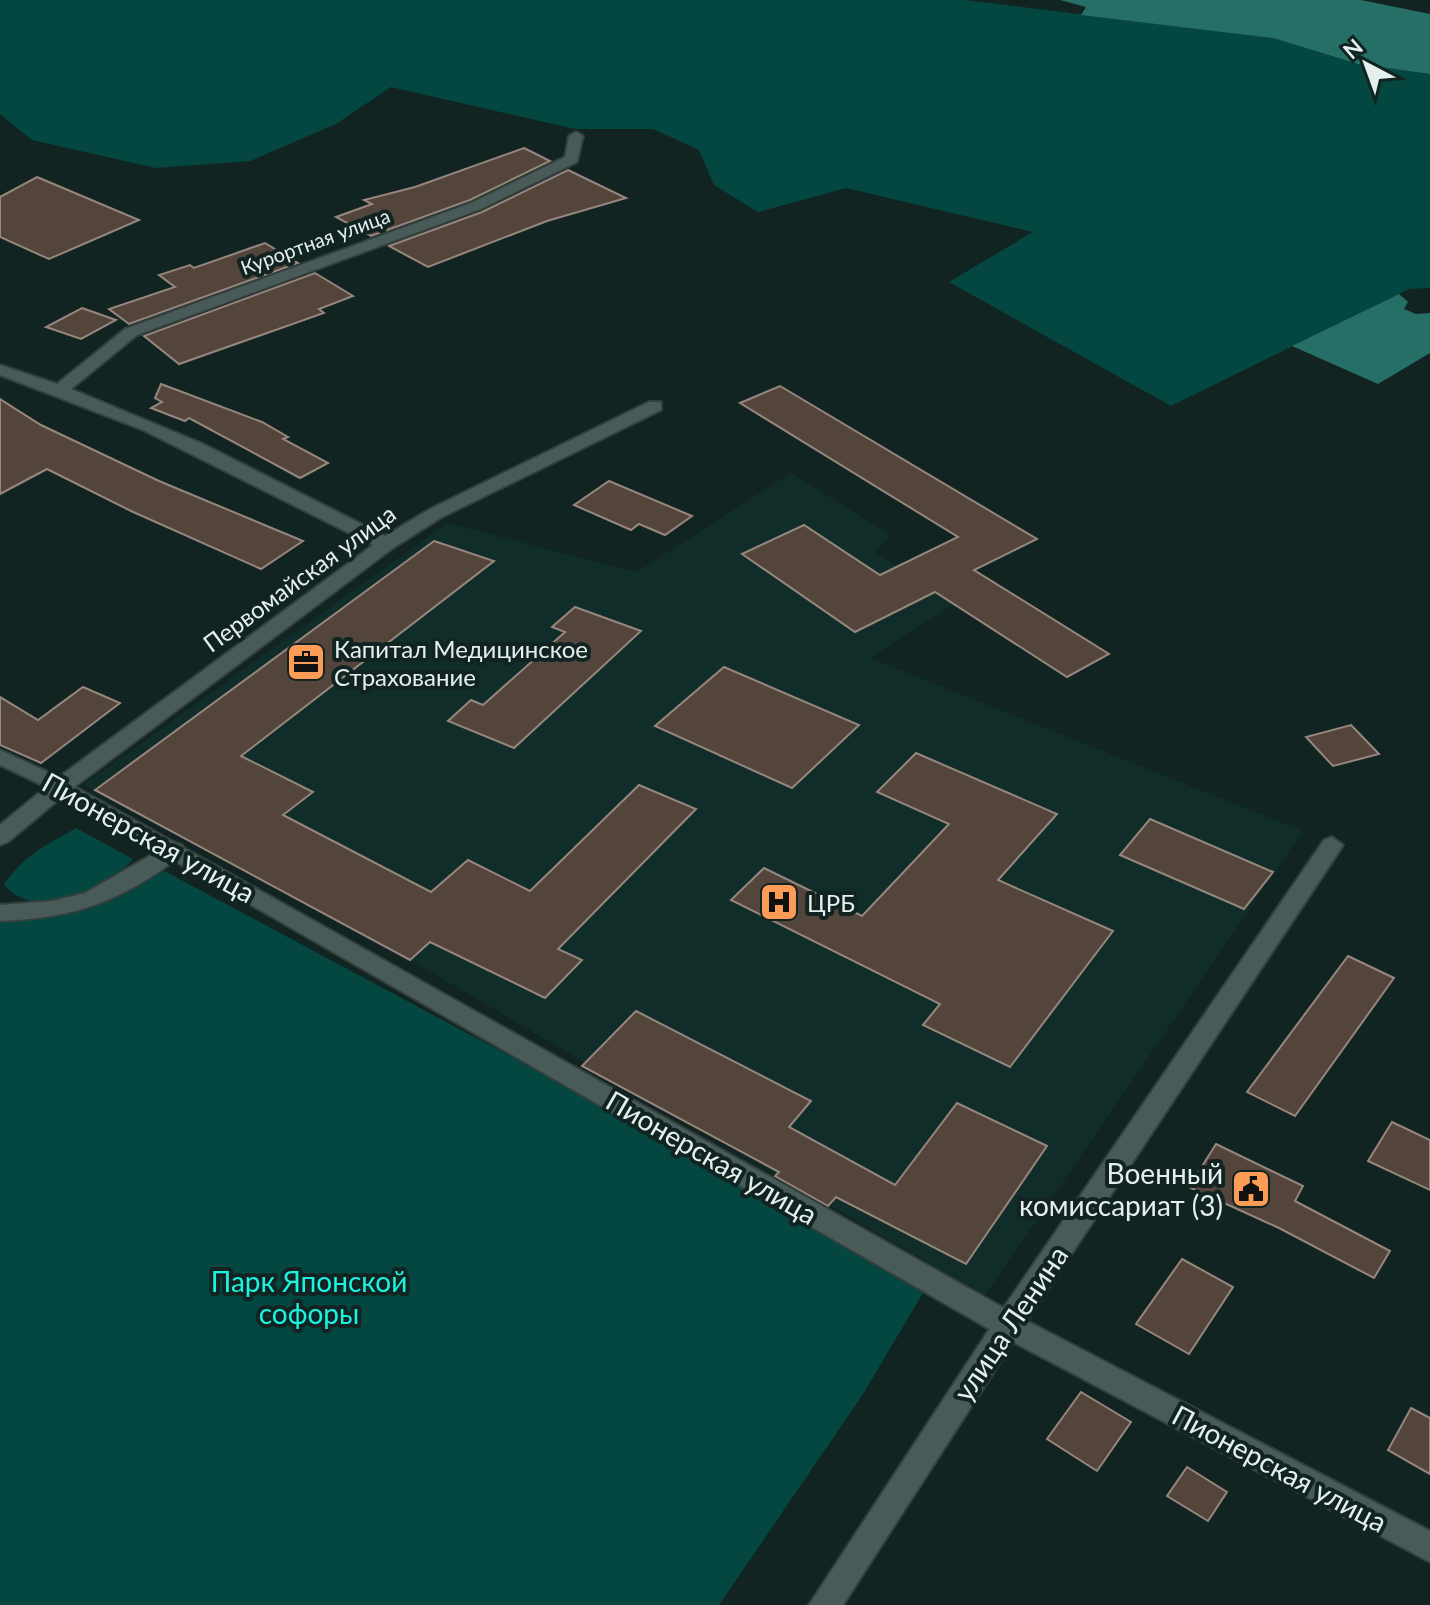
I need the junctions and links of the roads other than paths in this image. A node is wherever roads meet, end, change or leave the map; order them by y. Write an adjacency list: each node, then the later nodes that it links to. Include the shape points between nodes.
1 (576, 136): 3 (street, Курортная улица, via 572,159 476,206 131,332)
2 (0, 370): 3 (street)
3 (61, 389): 5 (street, via 193,443)
4 (655, 406): 5 (street, Первомайская улица, via 436,513)
5 (386, 544): 7 (street, Первомайская улица)
6 (0, 757): 7 (street, Пионерская улица)
7 (61, 786): 8 (street, Первомайская улица); 10 (street, Пионерская улица)
8 (0, 837)
9 (1332, 845): 12 (street, улица Ленина)
10 (174, 850): 11 (street, via 101,898 62,911); 12 (street, Пионерская улица)
11 (0, 913)
12 (1008, 1325): 13 (street, Пионерская улица); 14 (street, улица Ленина)
13 (1430, 1547)
14 (825, 1605)

